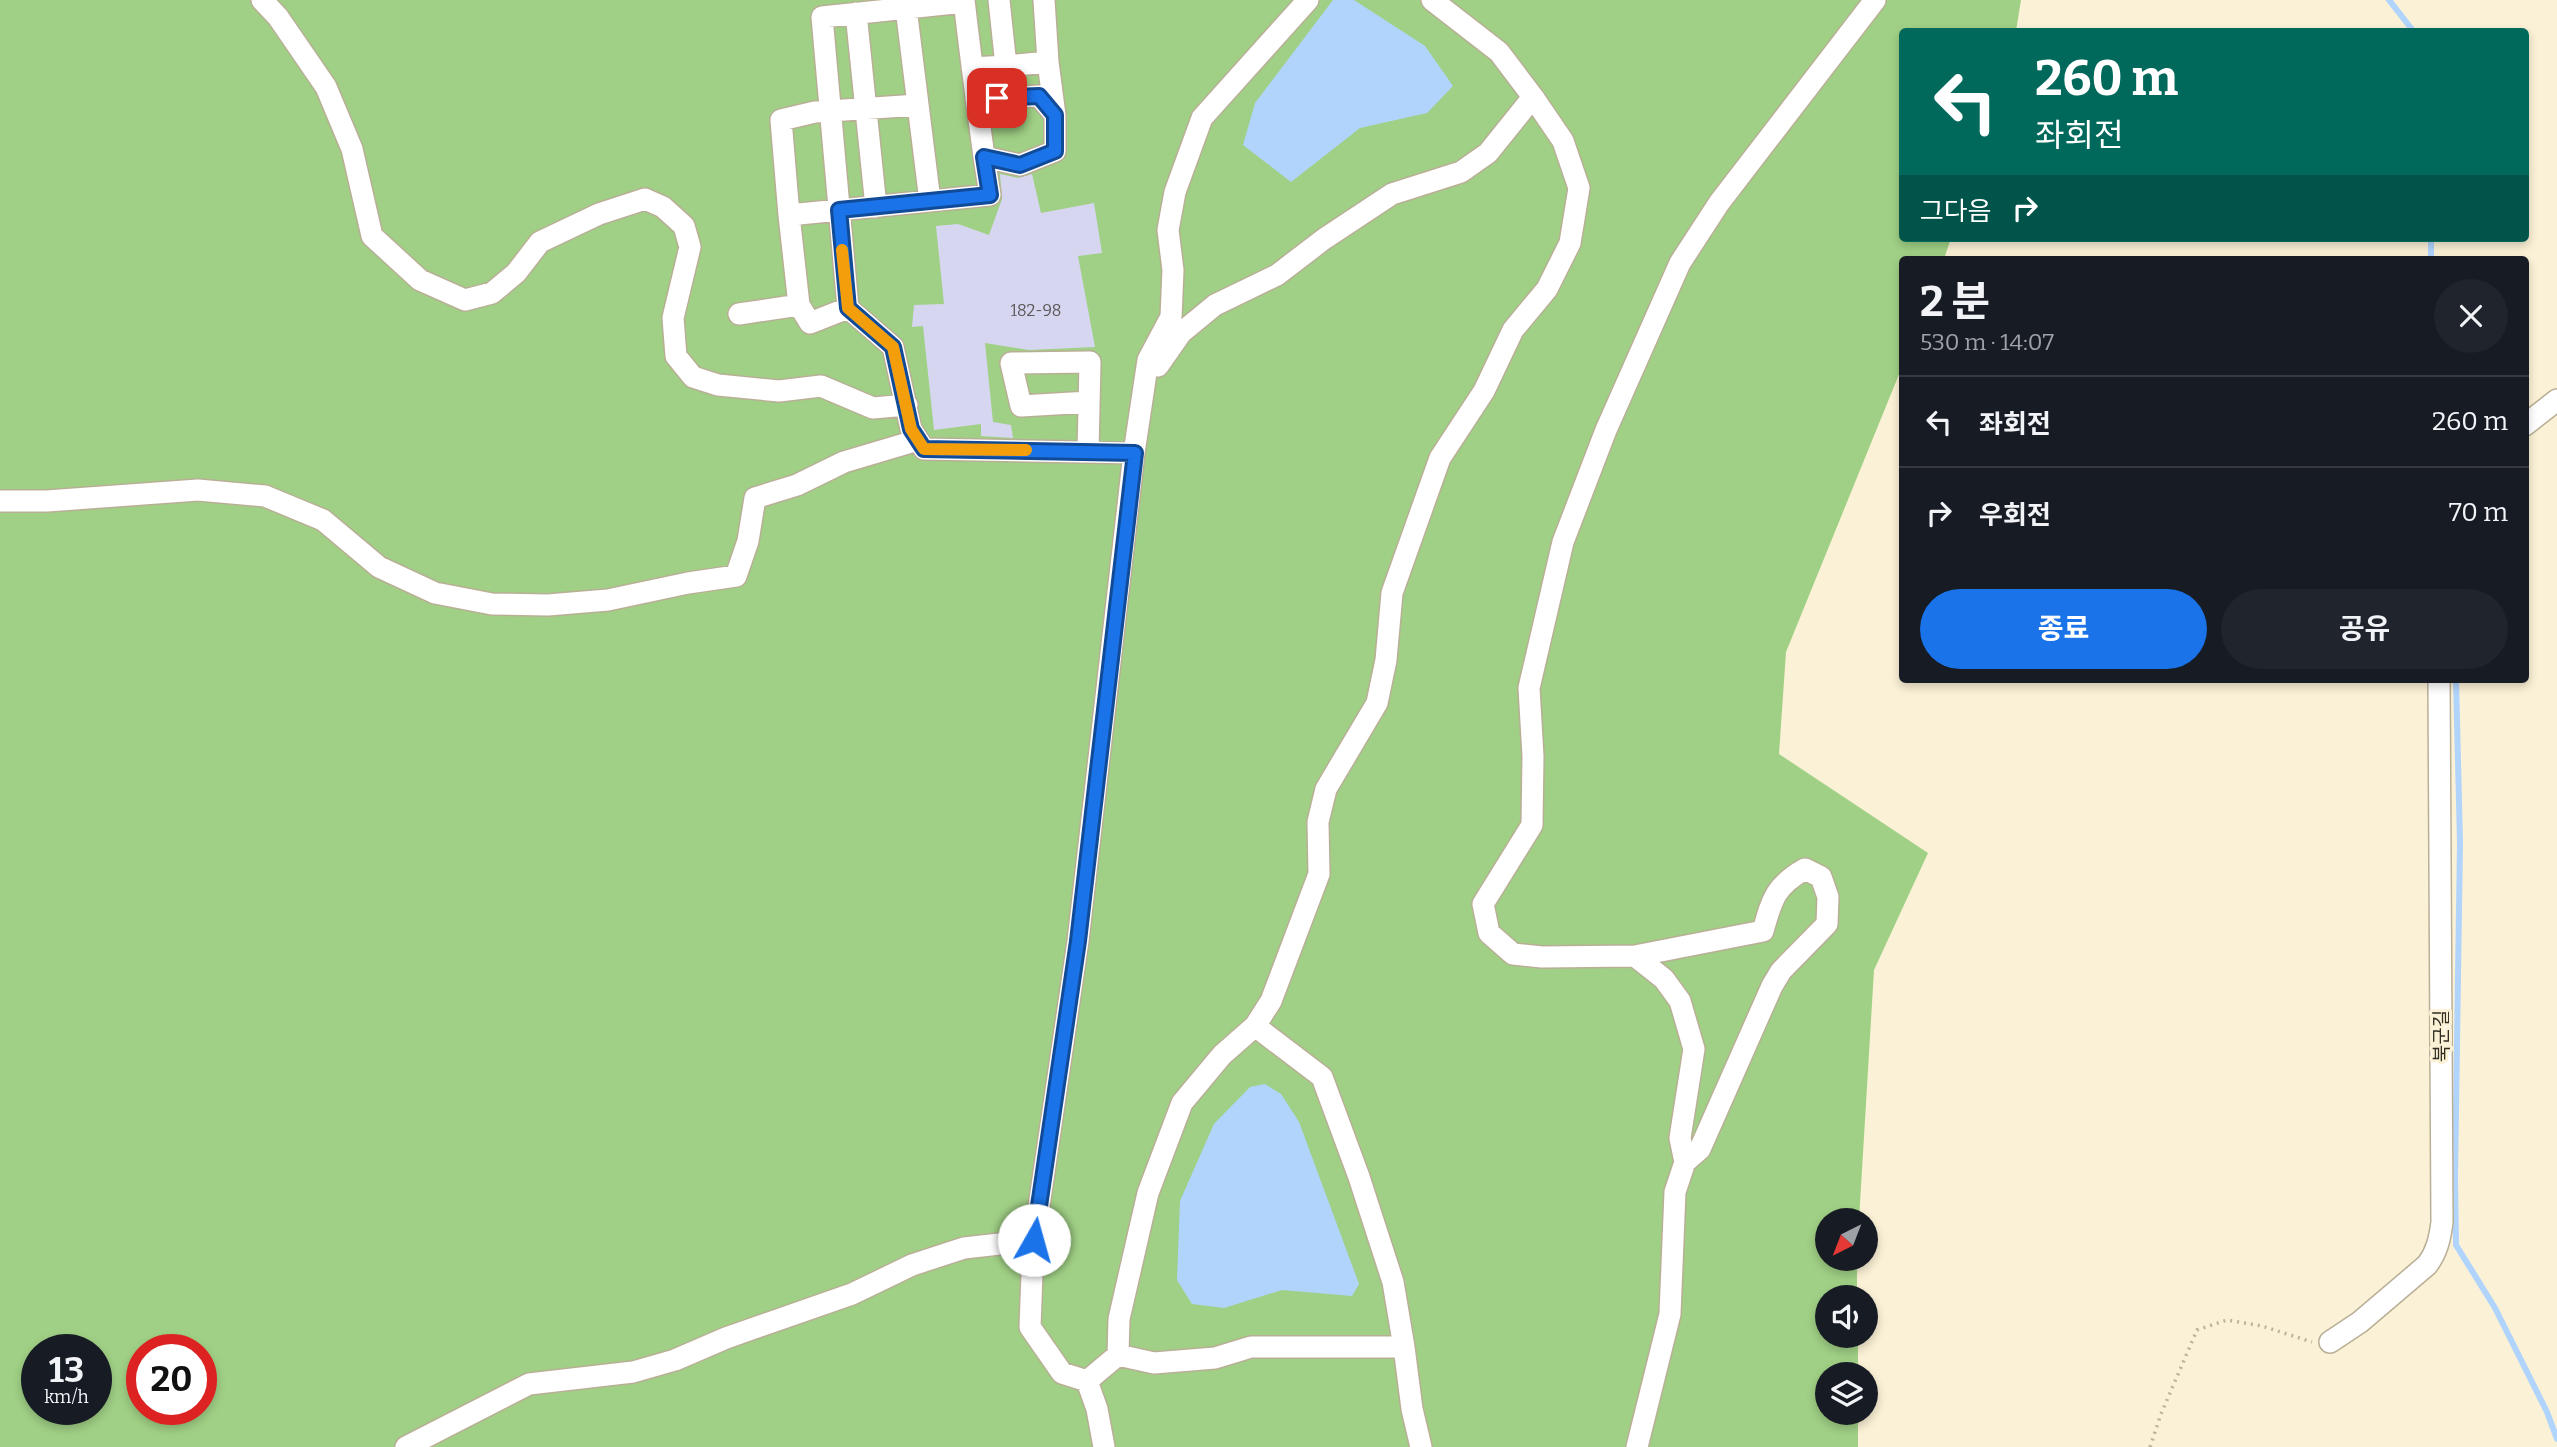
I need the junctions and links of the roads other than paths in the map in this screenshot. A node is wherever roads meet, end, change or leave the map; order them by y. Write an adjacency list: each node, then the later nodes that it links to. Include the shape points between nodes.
1 (261, 0): 30 (street, via 326,87 352,149 372,236 420,280 466,300 492,293 516,273 540,242 599,214 645,199 663,207 684,226 690,247 673,318 676,356 693,377 779,391 821,386 873,408)
2 (999, 0): 11 (street)
3 (1044, 0): 10 (street)
4 (1308, 0): 27 (street, via 1202,118 1175,192 1168,230 1173,271 1171,317 1148,360)
5 (1432, 0): 13 (street, via 1499,52)
6 (1875, 0): 37 (street, via 1719,203 1680,262 1606,430 1563,542 1528,688 1532,825 1483,904 1489,933 1513,954)
7 (964, 1): 8 (street); 12 (street)
8 (906, 8): 9 (street); 15 (street)
9 (856, 13): 16 (street); 17 (street, via 822,17)
10 (1048, 62): 11 (street); 18 (street)
11 (1006, 66): 12 (street)
12 (972, 68): 14 (street)
13 (1532, 97): 27 (street, via 1488,153 1461,172 1392,194 1277,275 1215,305 1181,333); 38 (street, via 1563,141 1579,188 1570,243 1547,289 1513,330 1484,391 1440,458 1392,593 1377,704 1326,789 1318,822 1319,874 1271,1001)
14 (976, 99): 18 (street, via 1039,96); 19 (street)
15 (918, 105): 16 (street); 20 (street)
16 (866, 108): 17 (street); 21 (street)
17 (830, 111): 22 (street); 23 (street, via 781,120)
18 (1055, 115): 19 (street, via 1055,151 1020,165)
19 (984, 157): 20 (street, via 990,195)
20 (930, 201): 21 (street)
21 (876, 207): 22 (street)
22 (839, 210): 23 (street); 25 (street)
23 (789, 215): 24 (street)
24 (799, 305): 25 (street, via 810,323); 26 (street)
25 (848, 308): 30 (street, via 893,347)
26 (739, 314)
27 (1146, 386): 34 (street)
28 (2557, 400): 31 (street)
29 (1089, 402): 33 (street)
30 (907, 405): 32 (street)
31 (2529, 422)
32 (918, 440): 33 (street, via 924,449); 35 (street, via 755,498 736,576 608,600 548,605 492,604 435,593 379,567 324,520 265,496 198,490)
33 (1088, 452): 34 (street)
34 (1135, 453): 40 (street, via 1078,941)
35 (0, 501)
36 (2439, 683): 41 (street, 북군길, via 2441,1233 2427,1265)
37 (1635, 956): 39 (street, via 1664,978 1680,1001 1694,1049 1680,1138); 39 (street, via 1763,931 1773,896 1790,877 1805,869 1821,877 1828,897 1827,924 1781,971 1700,1149)
38 (1255, 1026): 42 (street, via 1322,1077 1393,1282); 43 (street, via 1222,1055 1182,1103 1148,1193 1119,1319)
39 (1685, 1162): 48 (street, via 1675,1192 1670,1314)
40 (1034, 1240): 44 (street, via 1030,1327 1062,1373); 45 (street, via 964,1248 912,1265 852,1294 633,1372 529,1384)
41 (2330, 1342)
42 (1404, 1347): 43 (street, via 1251,1347 1215,1358 1154,1363); 47 (street)
43 (1118, 1355): 44 (street)
44 (1087, 1381): 46 (street)
45 (406, 1447)
46 (1104, 1447)
47 (1421, 1447)
48 (1637, 1447)

